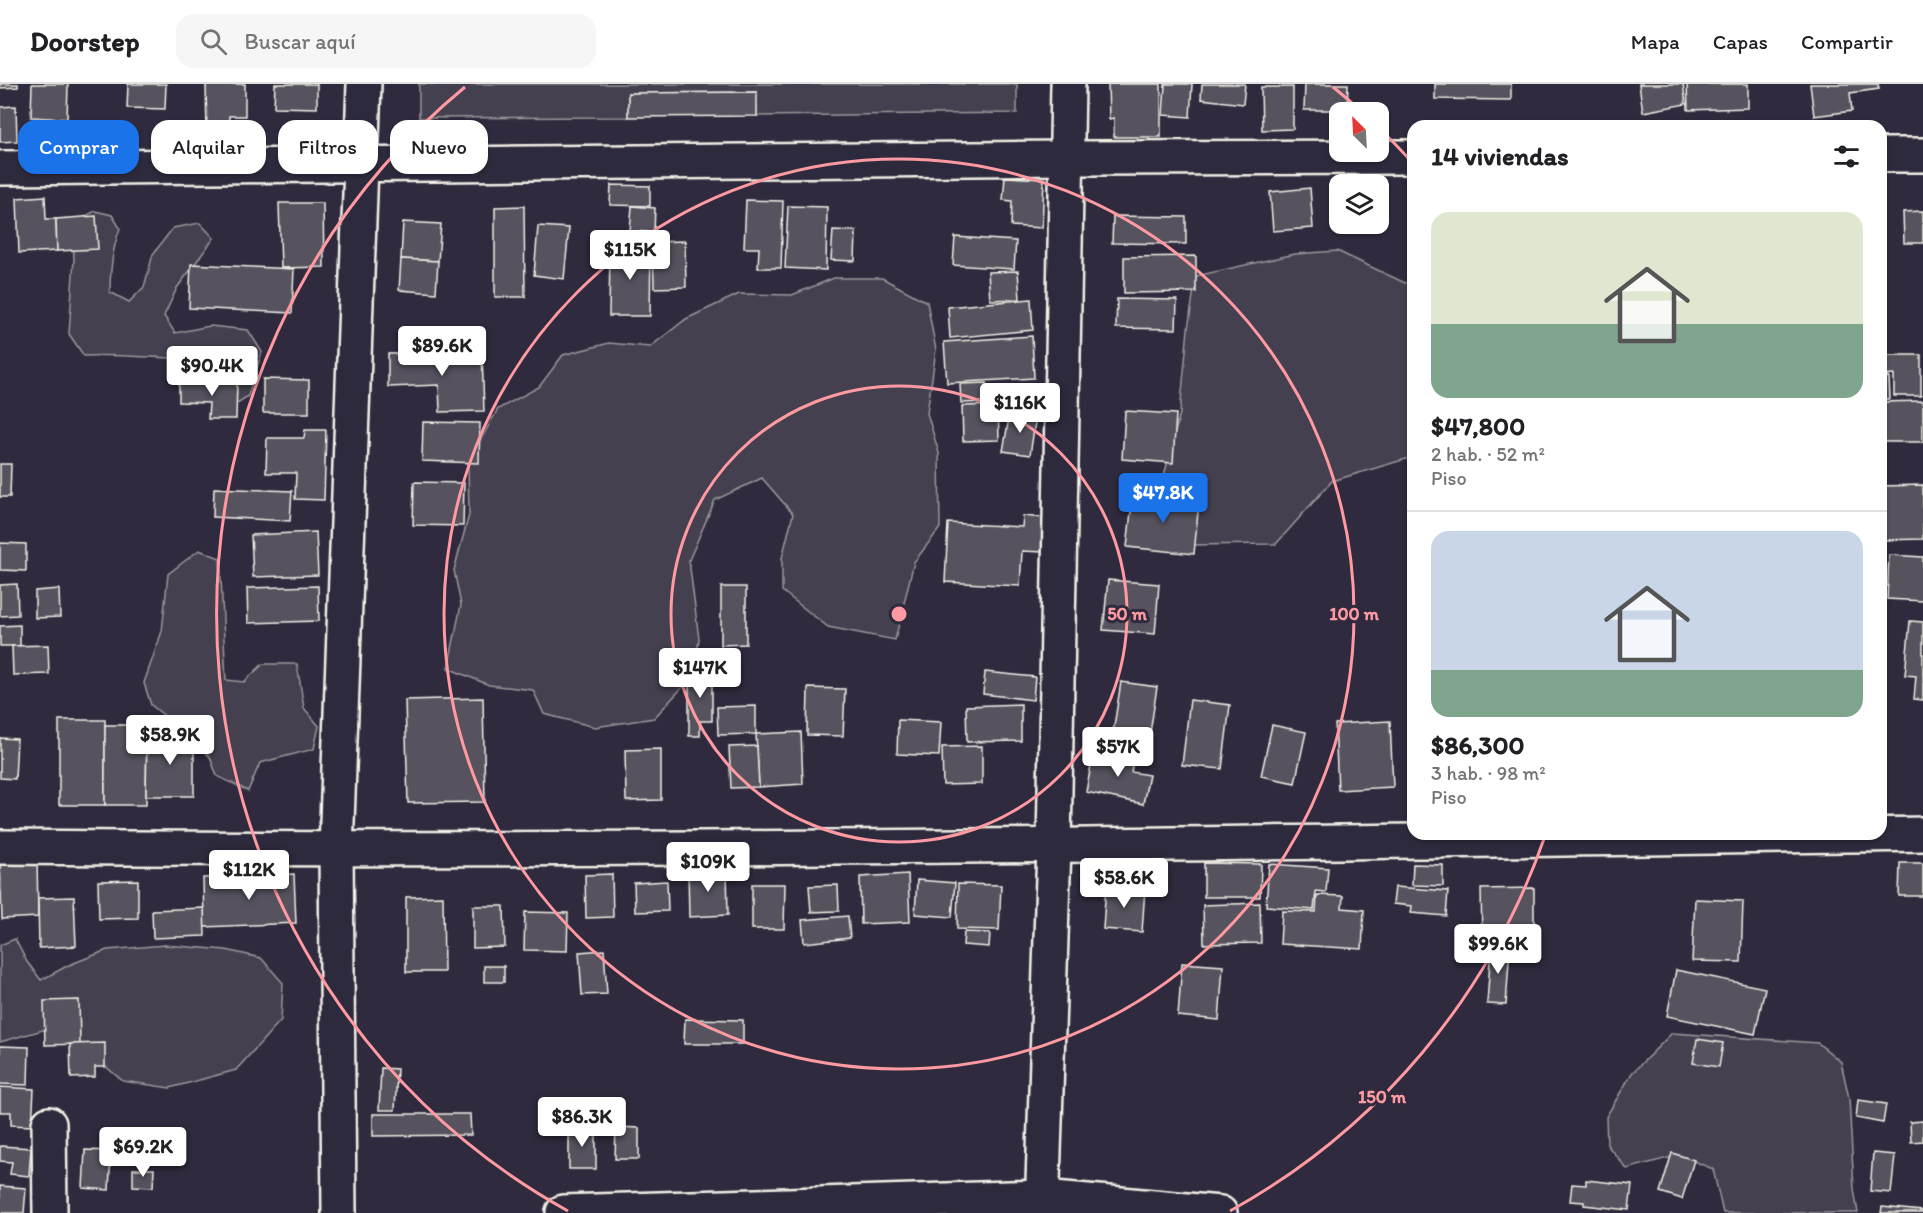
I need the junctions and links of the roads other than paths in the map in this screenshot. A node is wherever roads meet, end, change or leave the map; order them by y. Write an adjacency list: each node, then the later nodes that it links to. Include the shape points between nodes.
1 (364, 84): 3 (street)
2 (1068, 84): 7 (street)
3 (362, 120)
4 (1887, 155): 5 (street)
5 (1923, 155)
6 (1407, 157): 7 (street)
7 (1068, 158): 8 (street); 15 (street)
8 (378, 165)
9 (278, 166): 10 (street)
10 (0, 168)
11 (360, 174): 17 (street)
12 (1887, 834): 13 (street)
13 (1923, 834)
14 (1488, 840): 15 (street)
15 (1054, 846): 17 (street); 19 (street)
16 (0, 847): 17 (street)
17 (336, 850): 22 (street)
18 (49, 1124): 21 (street)
19 (1043, 1205): 20 (street); 23 (street)
20 (563, 1212)
21 (50, 1213)
22 (339, 1213)
23 (1220, 1213)

